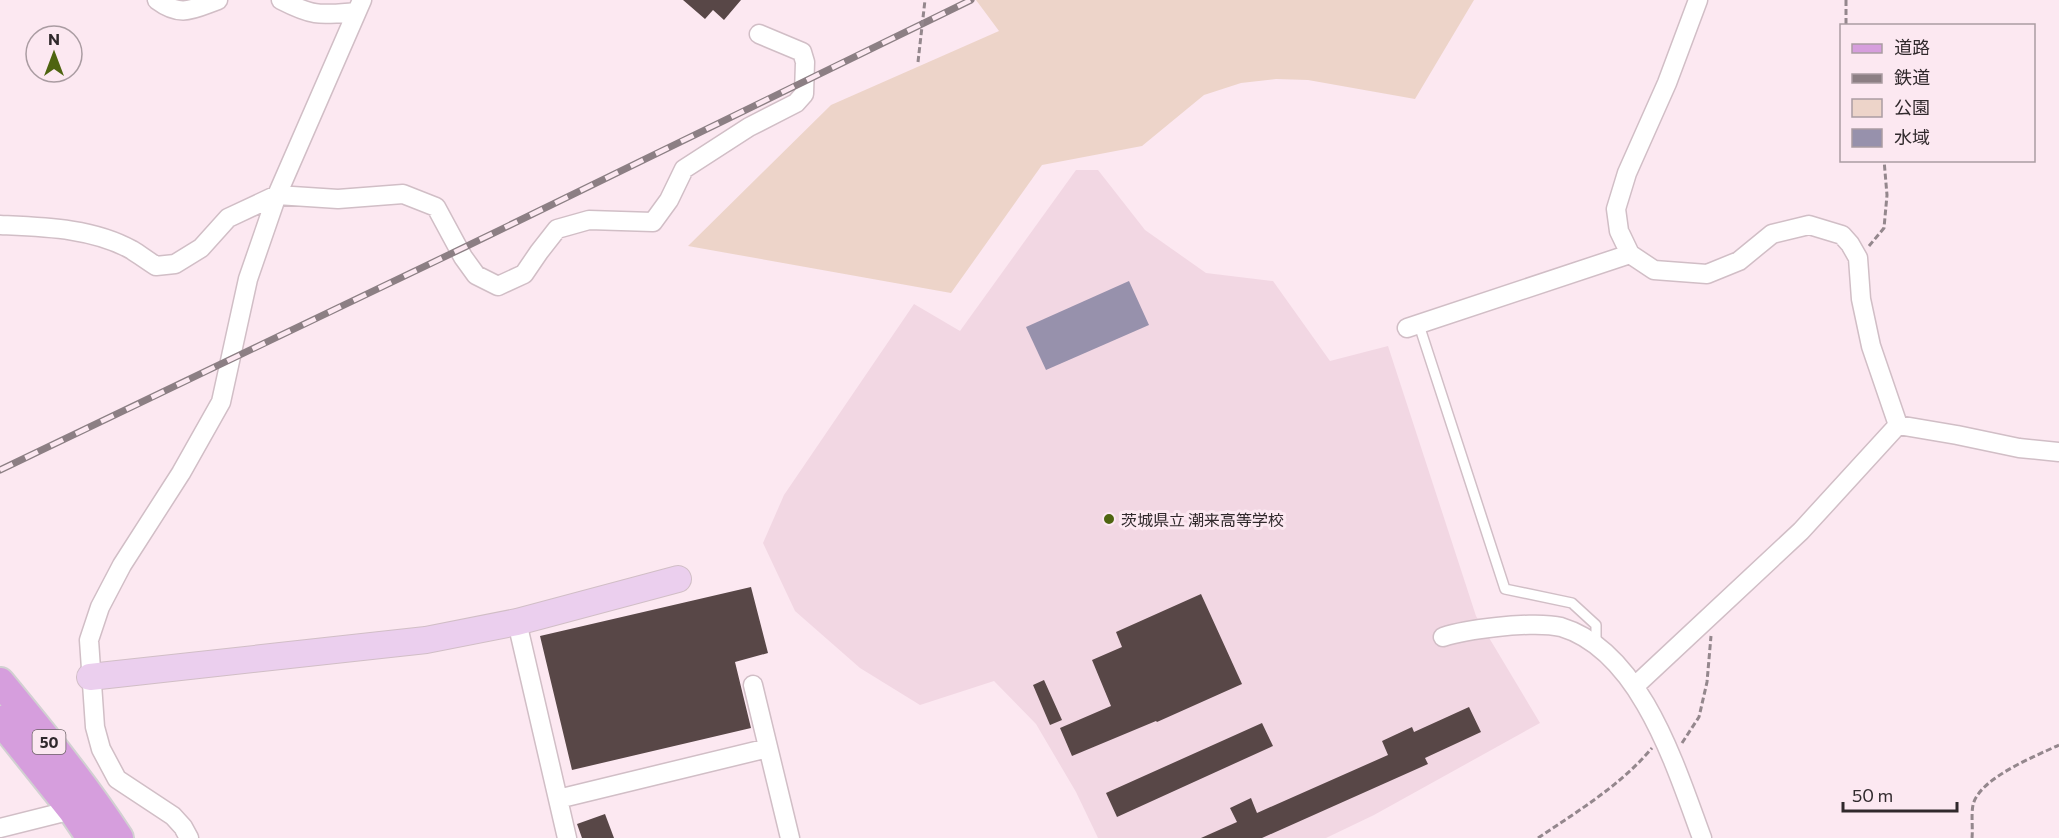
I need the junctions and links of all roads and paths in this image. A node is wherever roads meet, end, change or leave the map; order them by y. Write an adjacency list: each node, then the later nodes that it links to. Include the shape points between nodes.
1 (157, 0): 2 (street, via 174,10 189,11)
2 (218, 0)
3 (281, 0): 7 (street, via 315,15)
4 (925, 0): 10 (path, bridge)
5 (1698, 0): 14 (street, via 1616,209 1619,231)
6 (1846, 0): 8 (path)
7 (359, 6): 12 (street)
8 (1846, 24)
9 (759, 34): 12 (street, via 802,52 804,94 796,103 749,127 684,169 653,222 589,220 557,229 524,274 498,286 476,276 436,207 403,194 338,199)
10 (918, 62)
11 (1884, 162): 15 (path, via 1884,228)
12 (277, 195): 13 (street, via 228,218 201,248 175,264 156,266 131,250 97,237 56,228); 24 (street, via 248,279 221,402 100,608 88,640)
13 (0, 225)
14 (1630, 254): 15 (street, via 1654,270 1707,274 1738,261 1772,234 1809,225 1842,235); 16 (street)
15 (1858, 258): 17 (street, via 1870,346)
16 (1413, 326): 23 (lane, via 1505,589 1572,603 1596,625)
17 (1898, 425): 18 (street); 20 (street, via 1801,531)
18 (2059, 452)
19 (678, 579): 21 (street)
20 (1712, 614): 27 (street); 32 (path, via 1707,682 1699,717)
21 (517, 622): 24 (street, via 426,640); 33 (street)
22 (1443, 637): 23 (street, via 1516,624 1560,627)
23 (1596, 644): 27 (street)
24 (90, 677): 38 (street, via 95,727 101,749 117,779 173,816)
25 (0, 682): 34 (main road, 50)
26 (753, 685): 31 (street)
27 (1635, 686): 29 (street)
28 (0, 720): 34 (main road, 50)
29 (1662, 735): 32 (street); 41 (path, via 1637,766)
30 (2059, 745): 43 (path, via 1998,775 1985,787 1973,804)
31 (768, 748): 33 (street); 40 (street)
32 (1672, 758): 42 (street)
33 (558, 799): 39 (street)
34 (84, 806): 35 (street); 36 (main road, 50); 37 (main road, 50)
35 (0, 828)
36 (91, 838)
37 (119, 838)
38 (189, 838)
39 (567, 838)
40 (790, 838)
41 (1538, 838)
42 (1702, 838)
43 (1972, 838)

